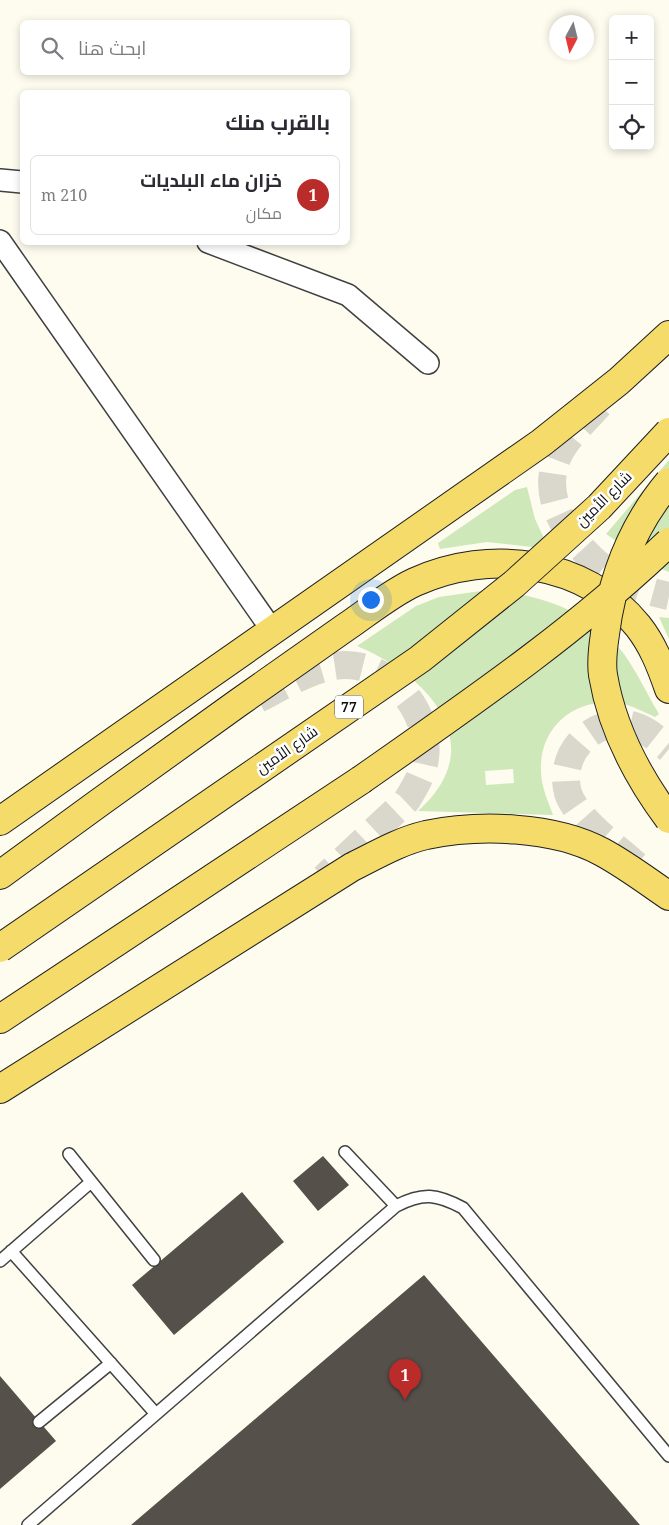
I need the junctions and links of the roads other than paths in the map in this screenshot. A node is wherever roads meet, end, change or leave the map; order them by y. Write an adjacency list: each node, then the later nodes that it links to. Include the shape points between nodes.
1 (0, 180): 2 (street)
2 (20, 182)
3 (0, 242): 10 (street)
4 (216, 245): 6 (street, via 348,295)
5 (669, 335): 10 (main road, via 619,381 541,444)
6 (428, 363)
7 (669, 432): 16 (main road, شارع الأمين / 77, bridge, via 598,507 514,584 420,659)
8 (669, 482): 12 (main road, bridge, via 641,522 616,580 608,611 603,674 622,742)
9 (669, 542): 17 (main road, bridge, via 620,588 497,684 361,780)
10 (272, 630): 13 (main road)
11 (669, 689): 14 (main road, via 660,663 637,626 610,599 584,582 555,571 517,564 469,566 443,572 414,582 367,612)
12 (669, 819)
13 (0, 821)
14 (0, 875)
15 (669, 896): 18 (main road, via 600,851 547,835 488,829 424,836 387,849 352,867)
16 (0, 948)
17 (0, 1018)
18 (0, 1090)
19 (345, 1152): 22 (lane)
20 (69, 1154): 21 (lane)
21 (91, 1182): 23 (lane); 25 (lane)
22 (396, 1206): 27 (lane); 29 (lane, via 426,1195 445,1198 464,1208)
23 (12, 1251): 24 (lane); 26 (lane)
24 (0, 1260)
25 (154, 1260)
26 (111, 1363): 27 (lane); 28 (lane)
27 (156, 1414): 30 (lane)
28 (39, 1422)
29 (667, 1450)
30 (28, 1525)

